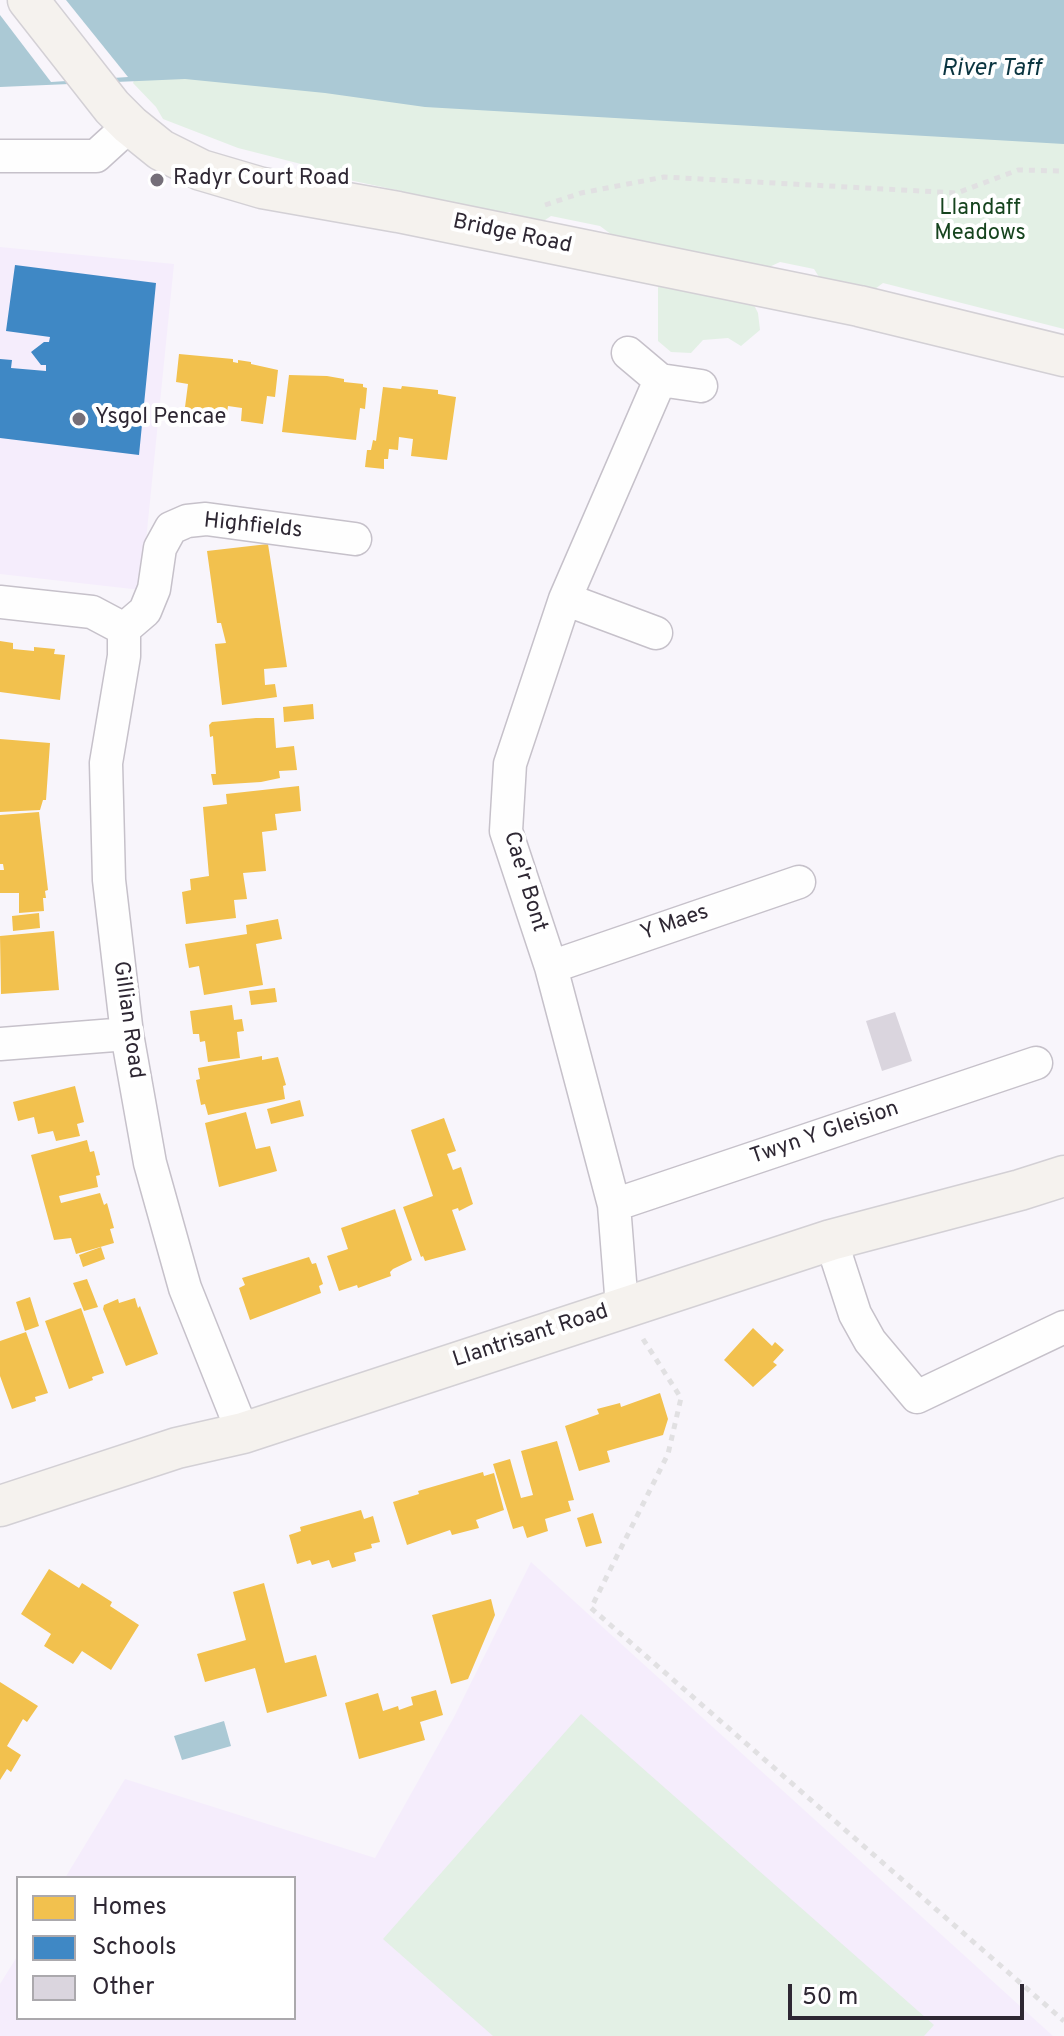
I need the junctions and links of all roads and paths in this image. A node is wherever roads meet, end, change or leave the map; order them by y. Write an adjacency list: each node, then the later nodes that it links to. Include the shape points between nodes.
1 (28, 0): 2 (main road, Bridge Road)
2 (121, 116): 3 (street, via 96,156); 7 (main road, Bridge Road, via 183,162 262,188 859,306)
3 (0, 156)
4 (1064, 171): 5 (path, via 1018,170 957,193 664,177)
5 (539, 207)
6 (628, 353): 8 (street)
7 (1064, 356)
8 (660, 380): 9 (street); 11 (street, Cae'r Bont)
9 (701, 386)
10 (355, 539): 13 (street, Highfields, via 206,519 187,521 171,528 160,548 145,611)
11 (565, 599): 14 (street); 16 (street, Cae'r Bont, via 510,764 506,831)
12 (0, 602): 13 (street, via 92,612)
13 (124, 629): 17 (street, Gillian Road, via 106,763 109,880)
14 (656, 633)
15 (799, 882): 16 (street, Y Maes)
16 (551, 967): 21 (street, Cae'r Bont)
17 (127, 1034): 18 (street); 25 (street, Gillian Road, via 150,1163 185,1288)
18 (0, 1044)
19 (1036, 1063): 21 (street, Twyn Y Gleision)
20 (1064, 1176): 22 (main road, Llantrisant Road)
21 (614, 1205): 23 (street, Cae'r Bont)
22 (831, 1240): 23 (main road, Llantrisant Road); 24 (street, via 855,1314 870,1341 917,1397)
23 (622, 1307): 25 (main road, Llantrisant Road); 27 (path, via 681,1398 668,1454 591,1608)
24 (1064, 1327)
25 (243, 1433): 26 (main road, Llantrisant Road, via 177,1448)
26 (0, 1506)
27 (1064, 2021)

